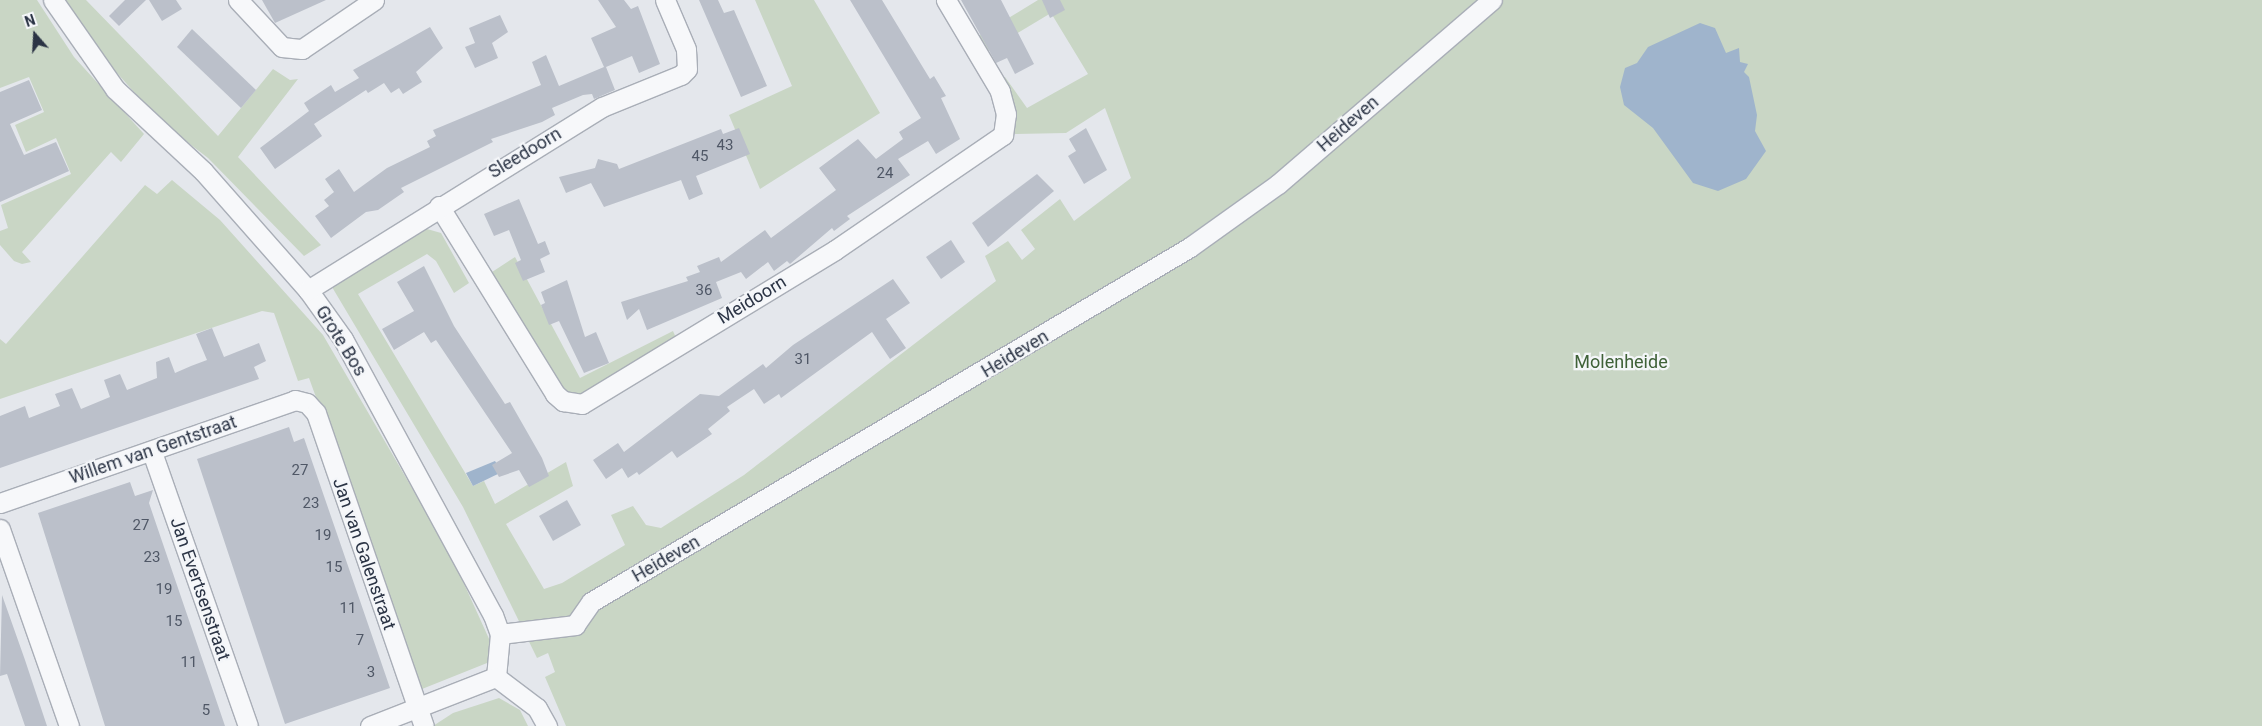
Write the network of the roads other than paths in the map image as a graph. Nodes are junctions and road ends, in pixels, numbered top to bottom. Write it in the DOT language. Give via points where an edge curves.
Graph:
graph roads {
  1 [pos="53,0"];
  2 [pos="238,0"];
  3 [pos="374,0"];
  4 [pos="665,0"];
  5 [pos="946,0"];
  6 [pos="1492,0"];
  7 [pos="439,206"];
  8 [pos="308,290"];
  9 [pos="306,403"];
  10 [pos="152,452"];
  11 [pos="0,503"];
  12 [pos="0,529"];
  13 [pos="500,634"];
  14 [pos="496,677"];
  15 [pos="417,708"];
  16 [pos="69,726"];
  17 [pos="248,726"];
  18 [pos="370,726"];
  19 [pos="424,726"];
  20 [pos="547,726"];
  1 -- 8 [label="street, Grote Bos" via="115,89 203,171"];
  2 -- 3 [label="street" via="282,48 302,49"];
  4 -- 7 [label="street, Sleedoorn" via="686,49 687,69 681,75 602,106"];
  5 -- 7 [label="street, Meidoorn" via="1000,91 1006,114 1003,134 835,250 582,404 564,401 555,394"];
  6 -- 13 [label="street, Heideven" via="1278,184 1190,247 591,602 575,625"];
  7 -- 8 [label="street, Sleedoorn"];
  8 -- 13 [label="street, Grote Bos" via="343,339 480,588"];
  9 -- 10 [label="street, Willem van Gentstraat" via="295,400"];
  9 -- 15 [label="street, Jan van Galenstraat" via="316,413"];
  10 -- 11 [label="street, Willem van Gentstraat"];
  10 -- 17 [label="street, Jan Evertsenstraat"];
  12 -- 16 [label="street"];
  13 -- 14 [label="street, Grote Bos"];
  14 -- 15 [label="street"];
  14 -- 20 [label="street" via="537,708"];
  15 -- 18 [label="street"];
  15 -- 19 [label="street, Jan van Galenstraat"];
}
